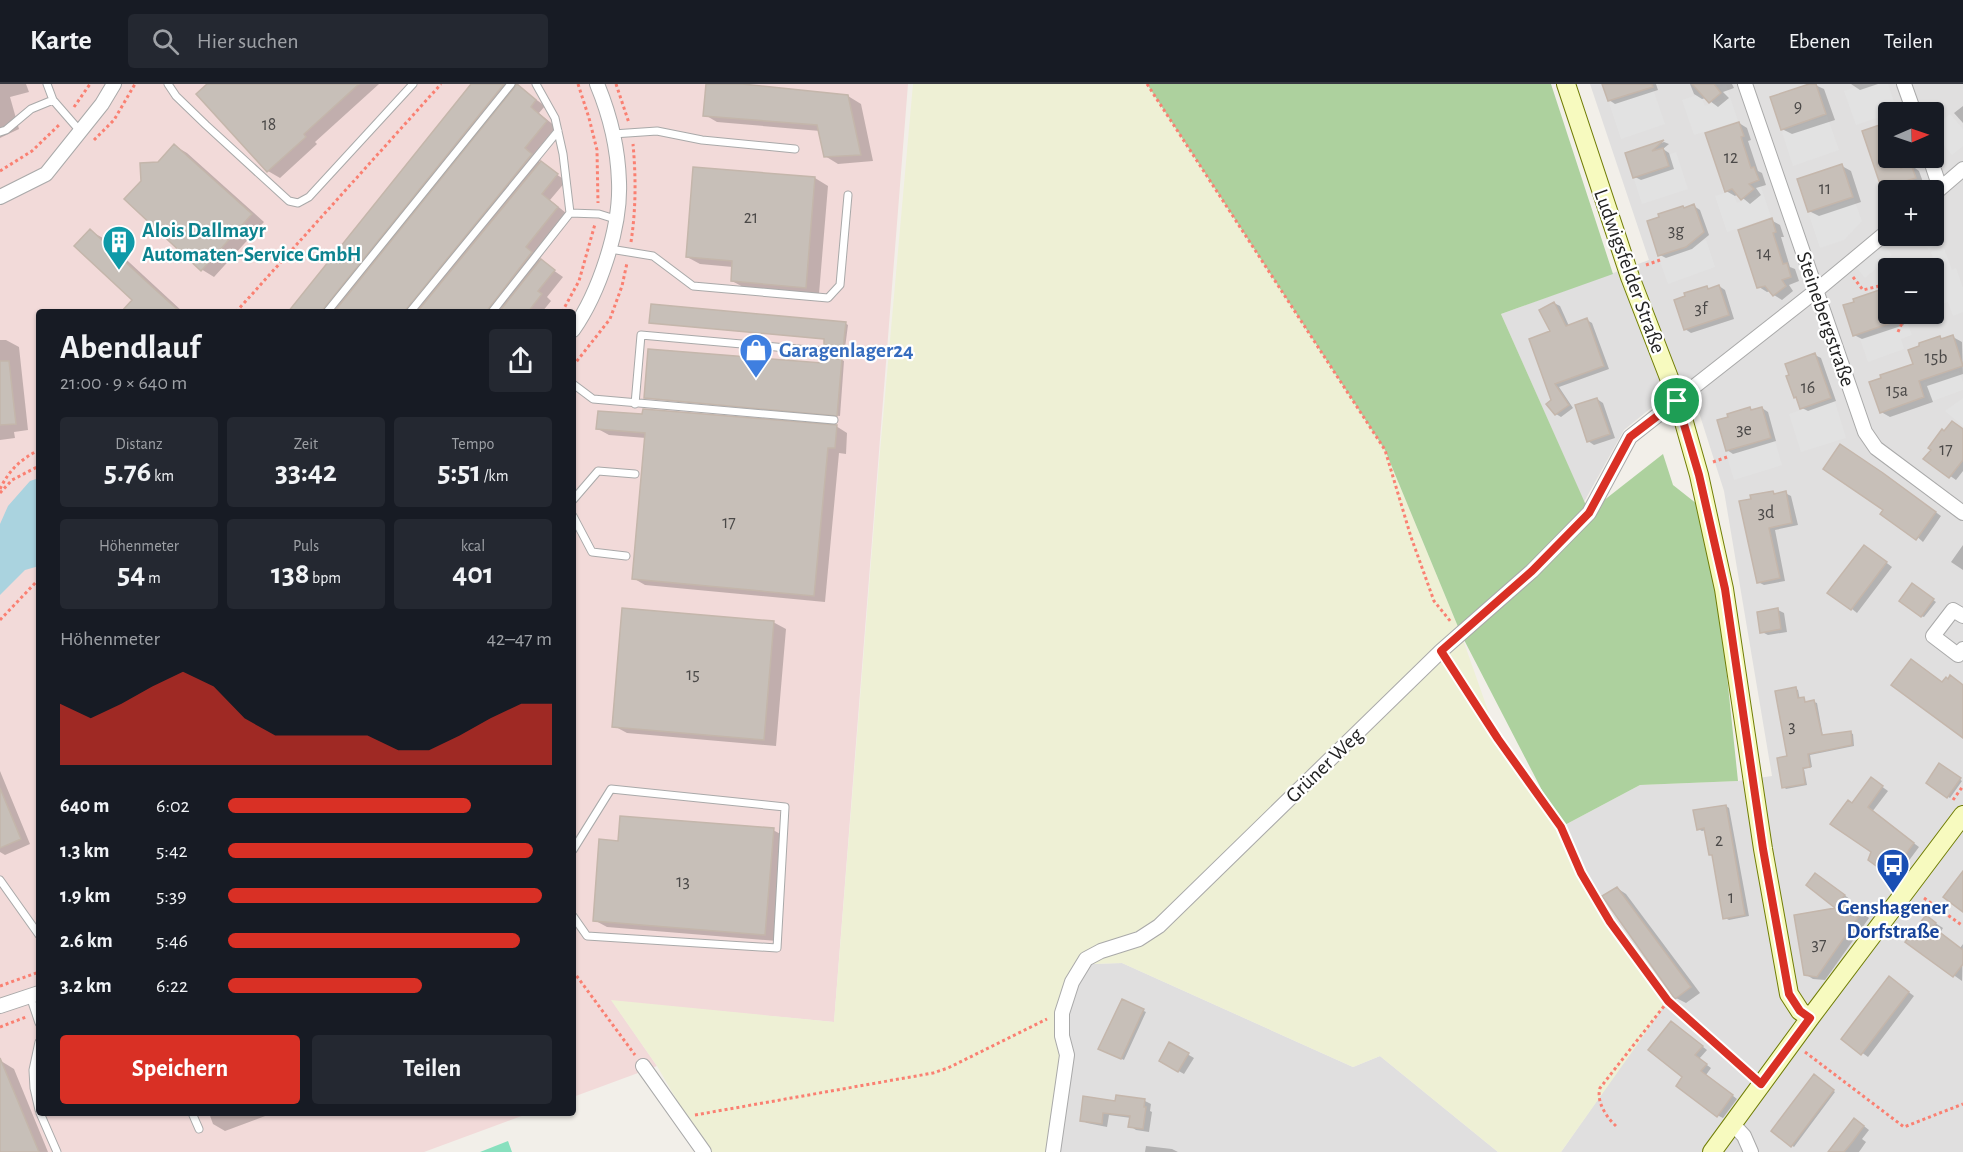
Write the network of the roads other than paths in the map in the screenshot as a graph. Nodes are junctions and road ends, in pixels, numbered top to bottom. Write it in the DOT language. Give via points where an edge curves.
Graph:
graph roads {
  1 [pos="47,84"];
  2 [pos="114,84"];
  3 [pos="168,84"];
  4 [pos="413,84"];
  5 [pos="511,84"];
  6 [pos="536,84"];
  7 [pos="597,84"];
  8 [pos="1566,84"];
  9 [pos="1745,84"];
  10 [pos="1904,84"];
  11 [pos="53,100"];
  12 [pos="1910,102"];
  13 [pos="80,131"];
  14 [pos="558,131"];
  15 [pos="0,132"];
  16 [pos="613,134"];
  17 [pos="795,149"];
  18 [pos="1963,169"];
  19 [pos="1944,185"];
  20 [pos="848,195"];
  21 [pos="0,197"];
  22 [pos="570,213"];
  23 [pos="615,219"];
  24 [pos="1878,239"];
  25 [pos="610,249"];
  26 [pos="1817,290"];
  27 [pos="329,309"];
  28 [pos="412,309"];
  29 [pos="494,309"];
  30 [pos="576,326"];
  31 [pos="842,353"];
  32 [pos="576,386"];
  33 [pos="1677,401"];
  34 [pos="635,404"];
  35 [pos="834,420"];
  36 [pos="635,474"];
  37 [pos="576,497"];
  38 [pos="1963,513"];
  39 [pos="576,522"];
  40 [pos="627,556"];
  41 [pos="1963,616"];
  42 [pos="1963,649"];
  43 [pos="1963,815"];
  44 [pos="576,845"];
  45 [pos="0,880"];
  46 [pos="576,920"];
  47 [pos="36,931"];
  48 [pos="34,994"];
  49 [pos="0,1006"];
  50 [pos="36,1013"];
  51 [pos="1810,1018"];
  52 [pos="36,1056"];
  53 [pos="643,1066"];
  54 [pos="36,1097"];
  55 [pos="41,1116"];
  56 [pos="193,1116"];
  57 [pos="1732,1123"];
  58 [pos="199,1129"];
  59 [pos="57,1152"];
  60 [pos="704,1152"];
  61 [pos="1053,1152"];
  62 [pos="1712,1152"];
  63 [pos="1751,1152"];
  1 -- 11 [label="lane"];
  2 -- 13 [label="street"];
  3 -- 4 [label="lane" via="236,154 289,201 298,203 309,197"];
  5 -- 27 [label="lane"];
  6 -- 14 [label="lane"];
  7 -- 16 [label="street"];
  8 -- 33 [label="street, Ludwigsfelder Straße" via="1630,277"];
  9 -- 26 [label="street, Steinebergstraße"];
  10 -- 12 [label="street"];
  11 -- 13 [label="lane"];
  11 -- 15 [label="lane" via="31,109"];
  13 -- 21 [label="street" via="46,174"];
  14 -- 22 [label="lane"];
  14 -- 28 [label="lane"];
  16 -- 17 [label="lane" via="657,131 702,140"];
  16 -- 23 [label="street" via="619,184"];
  18 -- 19 [label="street"];
  20 -- 25 [label="lane" via="840,285 828,298 693,286 653,256"];
  22 -- 23 [label="lane"];
  22 -- 29 [label="lane"];
  23 -- 25 [label="street"];
  24 -- 26 [label="street, Grüner Weg"];
  25 -- 30 [label="street"];
  26 -- 33 [label="street, Grüner Weg"];
  26 -- 38 [label="street, Steinebergstraße" via="1865,432 1876,448"];
  31 -- 34 [label="lane" via="642,335"];
  32 -- 34 [label="lane" via="594,399"];
  33 -- 51 [label="street, Ludwigsfelder Straße" via="1699,475 1725,589 1789,994"];
  33 -- 61 [label="street, Grüner Weg" via="1630,437 1589,513 1532,571 1441,651 1159,926 1139,939 1086,959 1072,982 1062,1013 1067,1055"];
  34 -- 35 [label="lane"];
  36 -- 37 [label="lane" via="598,471"];
  39 -- 40 [label="lane" via="592,552"];
  41 -- 42 [label="street" via="1953,610 1933,636 1958,655"];
  43 -- 51 [label="street"];
  44 -- 46 [label="lane" via="611,789 785,807 777,948 587,936"];
  45 -- 47 [label="lane"];
  48 -- 49 [label="street"];
  48 -- 50 [label="lane"];
  51 -- 57 [label="street"];
  52 -- 54 [label="lane" via="33,1070"];
  53 -- 60 [label="street"];
  55 -- 59 [label="lane"];
  56 -- 58 [label="lane"];
  57 -- 62 [label="street"];
  57 -- 63 [label="street"];
}
